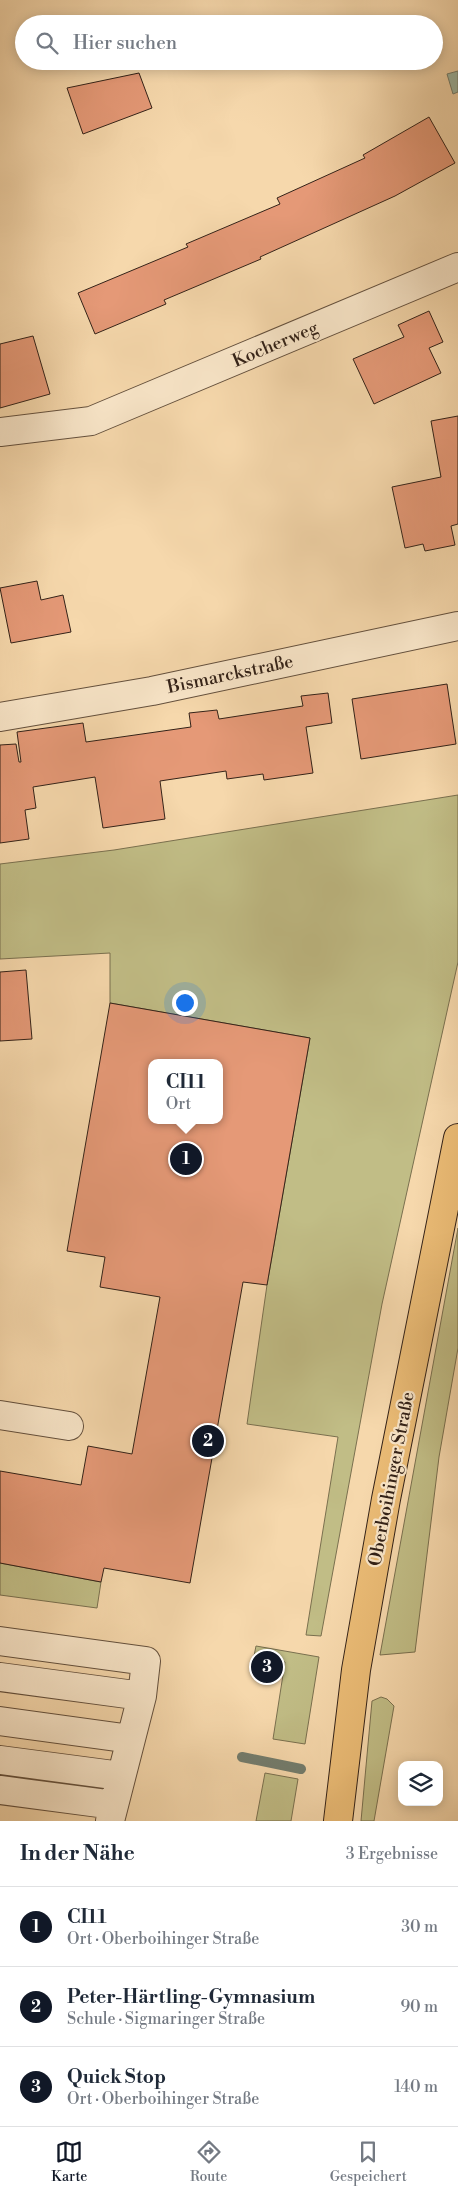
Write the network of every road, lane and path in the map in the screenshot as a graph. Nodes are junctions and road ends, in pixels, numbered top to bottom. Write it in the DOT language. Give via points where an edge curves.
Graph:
graph roads {
  1 [pos="458,267"];
  2 [pos="0,432"];
  3 [pos="458,626"];
  4 [pos="0,718"];
  5 [pos="458,1138"];
  6 [pos="0,1415"];
  7 [pos="69,1426"];
  8 [pos="0,1641"];
  9 [pos="0,1677"];
  10 [pos="142,1696"];
  11 [pos="0,1721"];
  12 [pos="131,1739"];
  13 [pos="0,1760"];
  14 [pos="121,1776"];
  15 [pos="0,1790"];
  16 [pos="112,1813"];
  17 [pos="338,1821"];
  1 -- 2 [label="street, Kocherweg" via="91,421"];
  3 -- 4 [label="street, Bismarckstraße" via="152,691"];
  5 -- 17 [label="main road, Oberboihinger Straße" via="386,1499 356,1670"];
  6 -- 7 [label="street"];
  8 -- 10 [label="street" via="146,1661"];
  9 -- 10 [label="street"];
  10 -- 12 [label="street"];
  11 -- 12 [label="street"];
  12 -- 14 [label="street"];
  13 -- 14 [label="street"];
  14 -- 16 [label="street"];
  15 -- 16 [label="street"];
}
